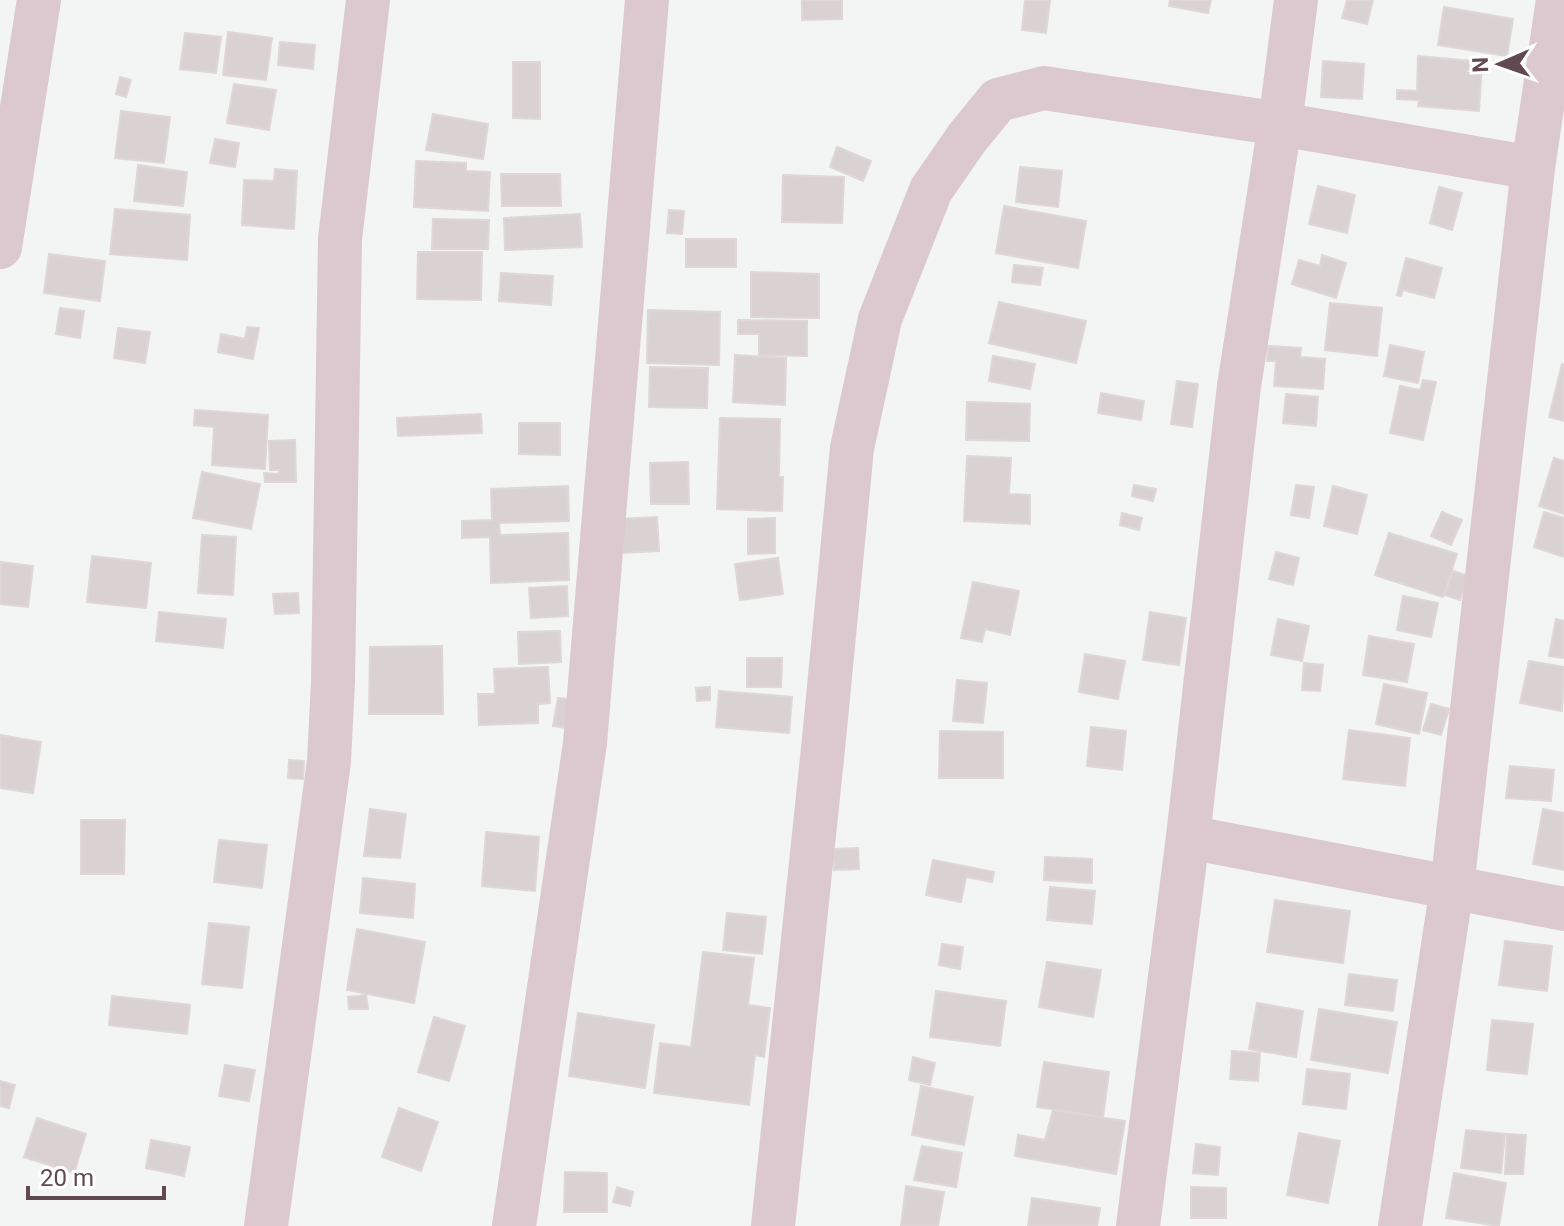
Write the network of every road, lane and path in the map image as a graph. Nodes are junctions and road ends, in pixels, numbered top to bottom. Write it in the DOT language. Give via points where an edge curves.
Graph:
graph roads {
  1 [pos="39,0"];
  2 [pos="368,0"];
  3 [pos="647,0"];
  4 [pos="1296,0"];
  5 [pos="1558,0"];
  6 [pos="1280,124"];
  7 [pos="1533,168"];
  8 [pos="0,247"];
  9 [pos="1188,837"];
  10 [pos="1452,887"];
  11 [pos="1564,909"];
  12 [pos="266,1226"];
  13 [pos="514,1226"];
  14 [pos="773,1226"];
  15 [pos="1138,1226"];
  16 [pos="1400,1226"];
  1 -- 8 [label="street"];
  2 -- 12 [label="street" via="340,239 329,761"];
  3 -- 13 [label="street" via="585,743"];
  4 -- 6 [label="street"];
  5 -- 7 [label="street"];
  6 -- 7 [label="street"];
  6 -- 9 [label="street" via="1239,386"];
  6 -- 14 [label="street" via="1044,88 998,100 931,190 880,319 852,448"];
  7 -- 10 [label="street"];
  9 -- 10 [label="street"];
  9 -- 15 [label="street"];
  10 -- 11 [label="street"];
  10 -- 16 [label="street"];
}
